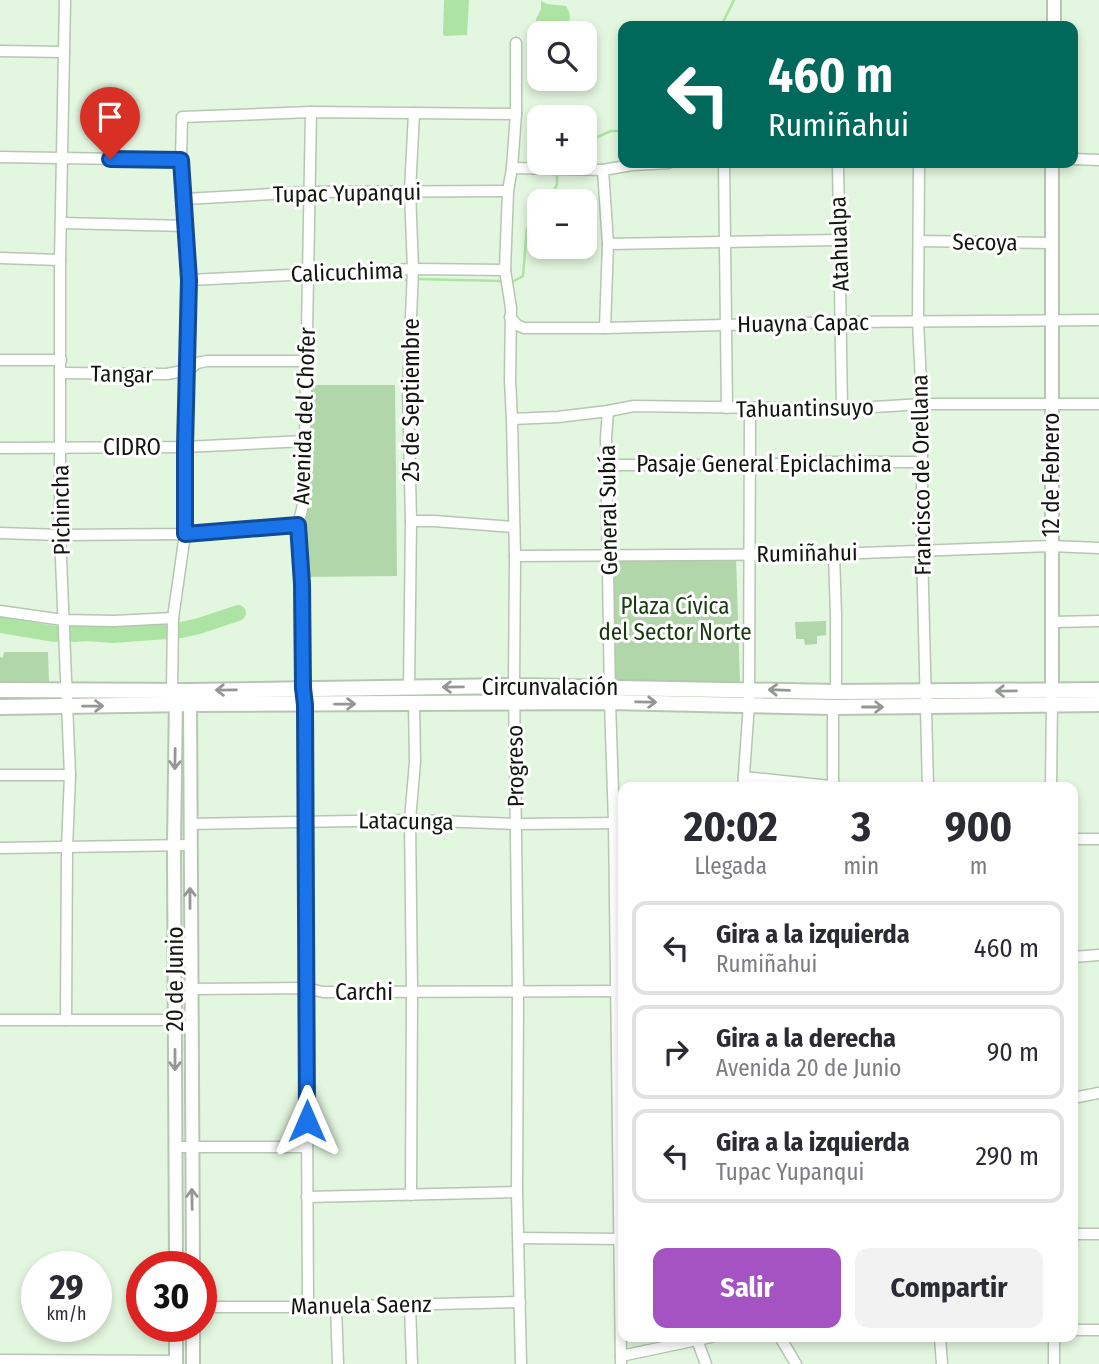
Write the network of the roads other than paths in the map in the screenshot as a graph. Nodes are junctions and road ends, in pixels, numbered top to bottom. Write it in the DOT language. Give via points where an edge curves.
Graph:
graph roads {
  1 [pos="65,0"];
  2 [pos="1054,0"];
  3 [pos="1054,21"];
  4 [pos="516,43"];
  5 [pos="0,51"];
  6 [pos="64,52"];
  7 [pos="311,112"];
  8 [pos="414,113"];
  9 [pos="516,114"];
  10 [pos="0,157"];
  11 [pos="63,158"];
  12 [pos="1078,159"];
  13 [pos="181,160"];
  14 [pos="1099,160"];
  15 [pos="618,167"];
  16 [pos="512,168"];
  17 [pos="723,168"];
  18 [pos="838,168"];
  19 [pos="919,168"];
  20 [pos="1052,168"];
  21 [pos="603,170"];
  22 [pos="410,191"];
  23 [pos="508,191"];
  24 [pos="309,192"];
  25 [pos="185,199"];
  26 [pos="61,223"];
  27 [pos="187,226"];
  28 [pos="839,240"];
  29 [pos="919,241"];
  30 [pos="725,242"];
  31 [pos="1051,243"];
  32 [pos="608,244"];
  33 [pos="0,258"];
  34 [pos="60,260"];
  35 [pos="413,270"];
  36 [pos="505,270"];
  37 [pos="308,274"];
  38 [pos="189,280"];
  39 [pos="510,317"];
  40 [pos="1099,320"];
  41 [pos="918,321"];
  42 [pos="1052,321"];
  43 [pos="842,322"];
  44 [pos="726,325"];
  45 [pos="524,328"];
  46 [pos="605,328"];
  47 [pos="510,343"];
  48 [pos="0,360"];
  49 [pos="61,360"];
  50 [pos="307,361"];
  51 [pos="188,370"];
  52 [pos="60,373"];
  53 [pos="922,404"];
  54 [pos="1052,404"];
  55 [pos="1099,404"];
  56 [pos="727,408"];
  57 [pos="750,409"];
  58 [pos="842,409"];
  59 [pos="608,411"];
  60 [pos="512,419"];
  61 [pos="305,441"];
  62 [pos="0,447"];
  63 [pos="185,447"];
  64 [pos="60,448"];
  65 [pos="921,462"];
  66 [pos="607,465"];
  67 [pos="750,465"];
  68 [pos="411,520"];
  69 [pos="298,525"];
  70 [pos="514,527"];
  71 [pos="0,533"];
  72 [pos="185,534"];
  73 [pos="60,535"];
  74 [pos="1051,546"];
  75 [pos="1099,548"];
  76 [pos="922,550"];
  77 [pos="749,554"];
  78 [pos="834,554"];
  79 [pos="515,556"];
  80 [pos="609,556"];
  81 [pos="0,611"];
  82 [pos="173,618"];
  83 [pos="63,620"];
  84 [pos="1099,621"];
  85 [pos="1053,622"];
  86 [pos="514,686"];
  87 [pos="610,686"];
  88 [pos="409,687"];
  89 [pos="303,688"];
  90 [pos="1099,690"];
  91 [pos="0,691"];
  92 [pos="67,691"];
  93 [pos="181,696"];
  94 [pos="749,697"];
  95 [pos="1052,698"];
  96 [pos="926,699"];
  97 [pos="835,700"];
  98 [pos="610,702"];
  99 [pos="514,703"];
  100 [pos="414,704"];
  101 [pos="1099,704"];
  102 [pos="305,705"];
  103 [pos="68,707"];
  104 [pos="0,708"];
  105 [pos="0,775"];
  106 [pos="70,775"];
  107 [pos="743,782"];
  108 [pos="833,782"];
  109 [pos="928,782"];
  110 [pos="1051,782"];
  111 [pos="618,810"];
  112 [pos="410,820"];
  113 [pos="305,821"];
  114 [pos="618,823"];
  115 [pos="190,824"];
  116 [pos="517,824"];
  117 [pos="1078,839"];
  118 [pos="1099,839"];
  119 [pos="190,845"];
  120 [pos="174,846"];
  121 [pos="0,848"];
  122 [pos="67,848"];
  123 [pos="1099,955"];
  124 [pos="1078,957"];
  125 [pos="306,988"];
  126 [pos="190,989"];
  127 [pos="518,991"];
  128 [pos="618,991"];
  129 [pos="412,992"];
  130 [pos="175,1003"];
  131 [pos="190,1003"];
  132 [pos="0,1020"];
  133 [pos="66,1020"];
  134 [pos="175,1020"];
  135 [pos="1099,1093"];
  136 [pos="1078,1097"];
  137 [pos="175,1147"];
  138 [pos="191,1147"];
  139 [pos="307,1147"];
  140 [pos="517,1192"];
  141 [pos="411,1195"];
  142 [pos="307,1197"];
  143 [pos="1078,1234"];
  144 [pos="1099,1234"];
  145 [pos="519,1238"];
  146 [pos="618,1239"];
  147 [pos="176,1251"];
  148 [pos="192,1251"];
  149 [pos="520,1302"];
  150 [pos="410,1305"];
  151 [pos="336,1306"];
  152 [pos="217,1307"];
  153 [pos="308,1307"];
  154 [pos="1099,1329"];
  155 [pos="1078,1330"];
  156 [pos="176,1342"];
  157 [pos="193,1342"];
  158 [pos="621,1342"];
  159 [pos="689,1342"];
  160 [pos="698,1342"];
  161 [pos="783,1342"];
  162 [pos="940,1342"];
  163 [pos="1054,1342"];
  164 [pos="0,1360"];
  165 [pos="621,1360"];
  166 [pos="69,1362"];
  167 [pos="176,1362"];
  168 [pos="193,1364"];
  169 [pos="338,1364"];
  170 [pos="412,1364"];
  171 [pos="522,1364"];
  172 [pos="705,1364"];
  173 [pos="796,1364"];
  174 [pos="942,1364"];
  175 [pos="1054,1364"];
  1 -- 6 [label="street, Pichincha"];
  2 -- 3 [label="street"];
  4 -- 9 [label="street, Progreso"];
  5 -- 6 [label="street"];
  6 -- 11 [label="street, Pichincha"];
  7 -- 8 [label="street"];
  7 -- 13 [label="street" via="182,117"];
  7 -- 24 [label="street, Avenida del Chofer"];
  8 -- 9 [label="street"];
  8 -- 22 [label="street, 25 de Septiembre"];
  9 -- 16 [label="street, Progreso"];
  10 -- 11 [label="street"];
  11 -- 13 [label="street"];
  11 -- 26 [label="street, Pichincha"];
  12 -- 14 [label="street"];
  13 -- 25 [label="street"];
  15 -- 21 [label="street"];
  16 -- 21 [label="street"];
  16 -- 23 [label="street, Progreso"];
  17 -- 30 [label="street"];
  18 -- 28 [label="street, Atahualpa"];
  19 -- 29 [label="street, Francisco de Orellana"];
  20 -- 31 [label="street, 12 de Febrero"];
  21 -- 32 [label="street"];
  22 -- 23 [label="street, Tupac Yupanqui"];
  22 -- 24 [label="street, Tupac Yupanqui"];
  22 -- 35 [label="street, 25 de Septiembre"];
  23 -- 36 [label="street, Progreso"];
  24 -- 25 [label="street, Tupac Yupanqui"];
  24 -- 37 [label="street, Avenida del Chofer"];
  25 -- 27 [label="street"];
  26 -- 27 [label="street"];
  26 -- 34 [label="street, Pichincha"];
  27 -- 38 [label="street"];
  28 -- 30 [label="street"];
  28 -- 43 [label="street, Atahualpa"];
  29 -- 31 [label="street, Secoya"];
  29 -- 41 [label="street, Francisco de Orellana"];
  30 -- 32 [label="street"];
  30 -- 44 [label="street"];
  31 -- 42 [label="street, 12 de Febrero"];
  32 -- 46 [label="street"];
  33 -- 34 [label="street"];
  34 -- 49 [label="street, Pichincha"];
  35 -- 36 [label="street, Calicuchima"];
  35 -- 37 [label="street, Calicuchima"];
  35 -- 68 [label="street, 25 de Septiembre" via="408,389"];
  36 -- 39 [label="street, Progreso"];
  37 -- 38 [label="street, Calicuchima"];
  37 -- 50 [label="street, Avenida del Chofer"];
  38 -- 51 [label="street"];
  39 -- 45 [label="street"];
  39 -- 47 [label="street, Progreso"];
  40 -- 42 [label="street, Huayna Capac"];
  41 -- 42 [label="street, Huayna Capac"];
  41 -- 43 [label="street, Huayna Capac"];
  41 -- 53 [label="street, Francisco de Orellana"];
  42 -- 54 [label="street, 12 de Febrero"];
  43 -- 44 [label="street, Huayna Capac"];
  43 -- 58 [label="street, Atahualpa"];
  44 -- 46 [label="street, Huayna Capac"];
  44 -- 56 [label="street"];
  45 -- 46 [label="street, Huayna Capac"];
  45 -- 47 [label="street"];
  47 -- 60 [label="street, Progreso"];
  48 -- 49 [label="street"];
  49 -- 52 [label="street, Pichincha"];
  50 -- 51 [label="street, Tangar" via="207,361"];
  50 -- 61 [label="street, Avenida del Chofer"];
  51 -- 52 [label="street, Tangar" via="167,374"];
  51 -- 63 [label="street"];
  52 -- 64 [label="street, Pichincha"];
  53 -- 54 [label="street, Tahuantinsuyo"];
  53 -- 58 [label="street, Tahuantinsuyo"];
  53 -- 65 [label="street, Francisco de Orellana"];
  54 -- 55 [label="street, Tahuantinsuyo"];
  54 -- 74 [label="street, 12 de Febrero"];
  56 -- 57 [label="street, Tahuantinsuyo"];
  56 -- 59 [label="street, Tahuantinsuyo" via="660,405"];
  57 -- 58 [label="street, Tahuantinsuyo"];
  57 -- 67 [label="street"];
  59 -- 60 [label="street, Tahuantinsuyo"];
  59 -- 66 [label="street, General Subía"];
  60 -- 70 [label="street, Progreso"];
  61 -- 63 [label="street, CIDRO"];
  61 -- 69 [label="street, Avenida del Chofer"];
  62 -- 64 [label="street, CIDRO"];
  63 -- 64 [label="street, CIDRO"];
  63 -- 72 [label="street"];
  64 -- 73 [label="street, Pichincha"];
  65 -- 67 [label="street, Pasaje General Epiclachima"];
  65 -- 76 [label="street, Francisco de Orellana"];
  66 -- 67 [label="street, Pasaje General Epiclachima"];
  66 -- 80 [label="street, General Subía"];
  67 -- 77 [label="street"];
  68 -- 70 [label="street"];
  68 -- 88 [label="street, 25 de Septiembre"];
  69 -- 72 [label="street"];
  69 -- 89 [label="street, Avenida del Chofer"];
  70 -- 79 [label="street, Progreso"];
  71 -- 73 [label="street"];
  72 -- 73 [label="street"];
  72 -- 82 [label="street"];
  73 -- 83 [label="street, Pichincha"];
  74 -- 75 [label="street, Rumiñahui"];
  74 -- 76 [label="street, Rumiñahui"];
  74 -- 85 [label="street, 12 de Febrero"];
  76 -- 78 [label="street, Rumiñahui"];
  76 -- 96 [label="street, Francisco de Orellana"];
  77 -- 78 [label="street, Rumiñahui"];
  77 -- 80 [label="street, Rumiñahui"];
  77 -- 94 [label="street"];
  78 -- 97 [label="street"];
  79 -- 80 [label="street, Rumiñahui"];
  79 -- 86 [label="street, Progreso"];
  80 -- 87 [label="street, General Subía"];
  81 -- 83 [label="street"];
  82 -- 83 [label="street"];
  82 -- 93 [label="street"];
  83 -- 92 [label="street, Pichincha"];
  84 -- 85 [label="street"];
  85 -- 95 [label="street, 12 de Febrero"];
  86 -- 87 [label="main road, Circunvalación"];
  86 -- 88 [label="main road, Circunvalación, one-way"];
  86 -- 99 [label="street, Progreso"];
  87 -- 94 [label="main road, Circunvalación"];
  87 -- 98 [label="street, General Subía"];
  88 -- 89 [label="main road, Circunvalación"];
  89 -- 93 [label="main road, Circunvalación, one-way"];
  89 -- 102 [label="street, Avenida del Chofer"];
  90 -- 95 [label="main road, Circunvalación"];
  91 -- 92 [label="main road, Circunvalación"];
  92 -- 93 [label="main road, Circunvalación"];
  92 -- 103 [label="street, Pichincha"];
  93 -- 102 [label="main road, Circunvalación"];
  103 -- 93 [label="main road, Circunvalación, one-way"];
  93 -- 115 [label="street, 20 de Junio"];
  93 -- 120 [label="street, 20 de Junio, one-way"];
  94 -- 97 [label="main road, Circunvalación"];
  98 -- 94 [label="main road, Circunvalación, one-way"];
  94 -- 107 [label="street"];
  95 -- 96 [label="main road, Circunvalación"];
  95 -- 101 [label="main road, Circunvalación"];
  95 -- 110 [label="street, 12 de Febrero"];
  96 -- 97 [label="main road, Circunvalación"];
  96 -- 109 [label="street, Francisco de Orellana"];
  97 -- 108 [label="street"];
  98 -- 99 [label="main road, Circunvalación"];
  98 -- 111 [label="street, General Subía"];
  99 -- 100 [label="main road, Circunvalación"];
  99 -- 116 [label="street, Progreso"];
  102 -- 100 [label="main road, Circunvalación, one-way"];
  100 -- 112 [label="street"];
  102 -- 113 [label="street, Avenida del Chofer"];
  103 -- 104 [label="main road, Circunvalación"];
  103 -- 106 [label="street, Pichincha"];
  105 -- 106 [label="street"];
  106 -- 122 [label="street, Pichincha"];
  112 -- 113 [label="street, Latacunga"];
  112 -- 116 [label="street, Latacunga"];
  112 -- 129 [label="street"];
  113 -- 115 [label="street, Latacunga"];
  113 -- 125 [label="street, Avenida del Chofer"];
  114 -- 116 [label="street, Latacunga"];
  115 -- 119 [label="street, 20 de Junio"];
  116 -- 127 [label="street, Progreso"];
  117 -- 118 [label="street"];
  119 -- 120 [label="street"];
  126 -- 119 [label="street, 20 de Junio, one-way"];
  120 -- 122 [label="street"];
  120 -- 130 [label="street, 20 de Junio"];
  121 -- 122 [label="street"];
  122 -- 133 [label="street, Pichincha"];
  123 -- 124 [label="street"];
  125 -- 126 [label="street, Carchi"];
  125 -- 129 [label="street, Carchi"];
  125 -- 139 [label="street, Avenida del Chofer"];
  126 -- 131 [label="street, 20 de Junio"];
  127 -- 128 [label="street, Carchi"];
  127 -- 129 [label="street, Carchi"];
  127 -- 140 [label="street, Progreso"];
  129 -- 141 [label="street"];
  130 -- 131 [label="street"];
  130 -- 134 [label="street, 20 de Junio"];
  131 -- 138 [label="street, 20 de Junio"];
  132 -- 133 [label="street"];
  133 -- 134 [label="street"];
  134 -- 137 [label="street, 20 de Junio, one-way"];
  135 -- 136 [label="street"];
  137 -- 138 [label="street"];
  137 -- 147 [label="street, 20 de Junio"];
  138 -- 139 [label="street"];
  148 -- 138 [label="street, 20 de Junio, one-way"];
  139 -- 142 [label="street, Avenida del Chofer"];
  140 -- 141 [label="street"];
  140 -- 145 [label="street, Progreso"];
  141 -- 142 [label="street"];
  142 -- 153 [label="street, Avenida del Chofer"];
  143 -- 144 [label="street"];
  145 -- 146 [label="street"];
  145 -- 149 [label="street, Progreso"];
  149 -- 150 [label="street, Manuela Saenz"];
  149 -- 171 [label="street, Progreso"];
  150 -- 151 [label="street, Manuela Saenz"];
  150 -- 170 [label="street"];
  151 -- 153 [label="street, Manuela Saenz"];
  151 -- 169 [label="street"];
  152 -- 153 [label="street, Manuela Saenz"];
  154 -- 155 [label="street"];
  156 -- 167 [label="street"];
  157 -- 168 [label="street"];
  158 -- 165 [label="street, General Subía"];
  159 -- 165 [label="street"];
  160 -- 172 [label="street"];
  161 -- 173 [label="street"];
  162 -- 174 [label="street"];
  163 -- 175 [label="street"];
  164 -- 166 [label="street"];
  166 -- 167 [label="street"];
}
